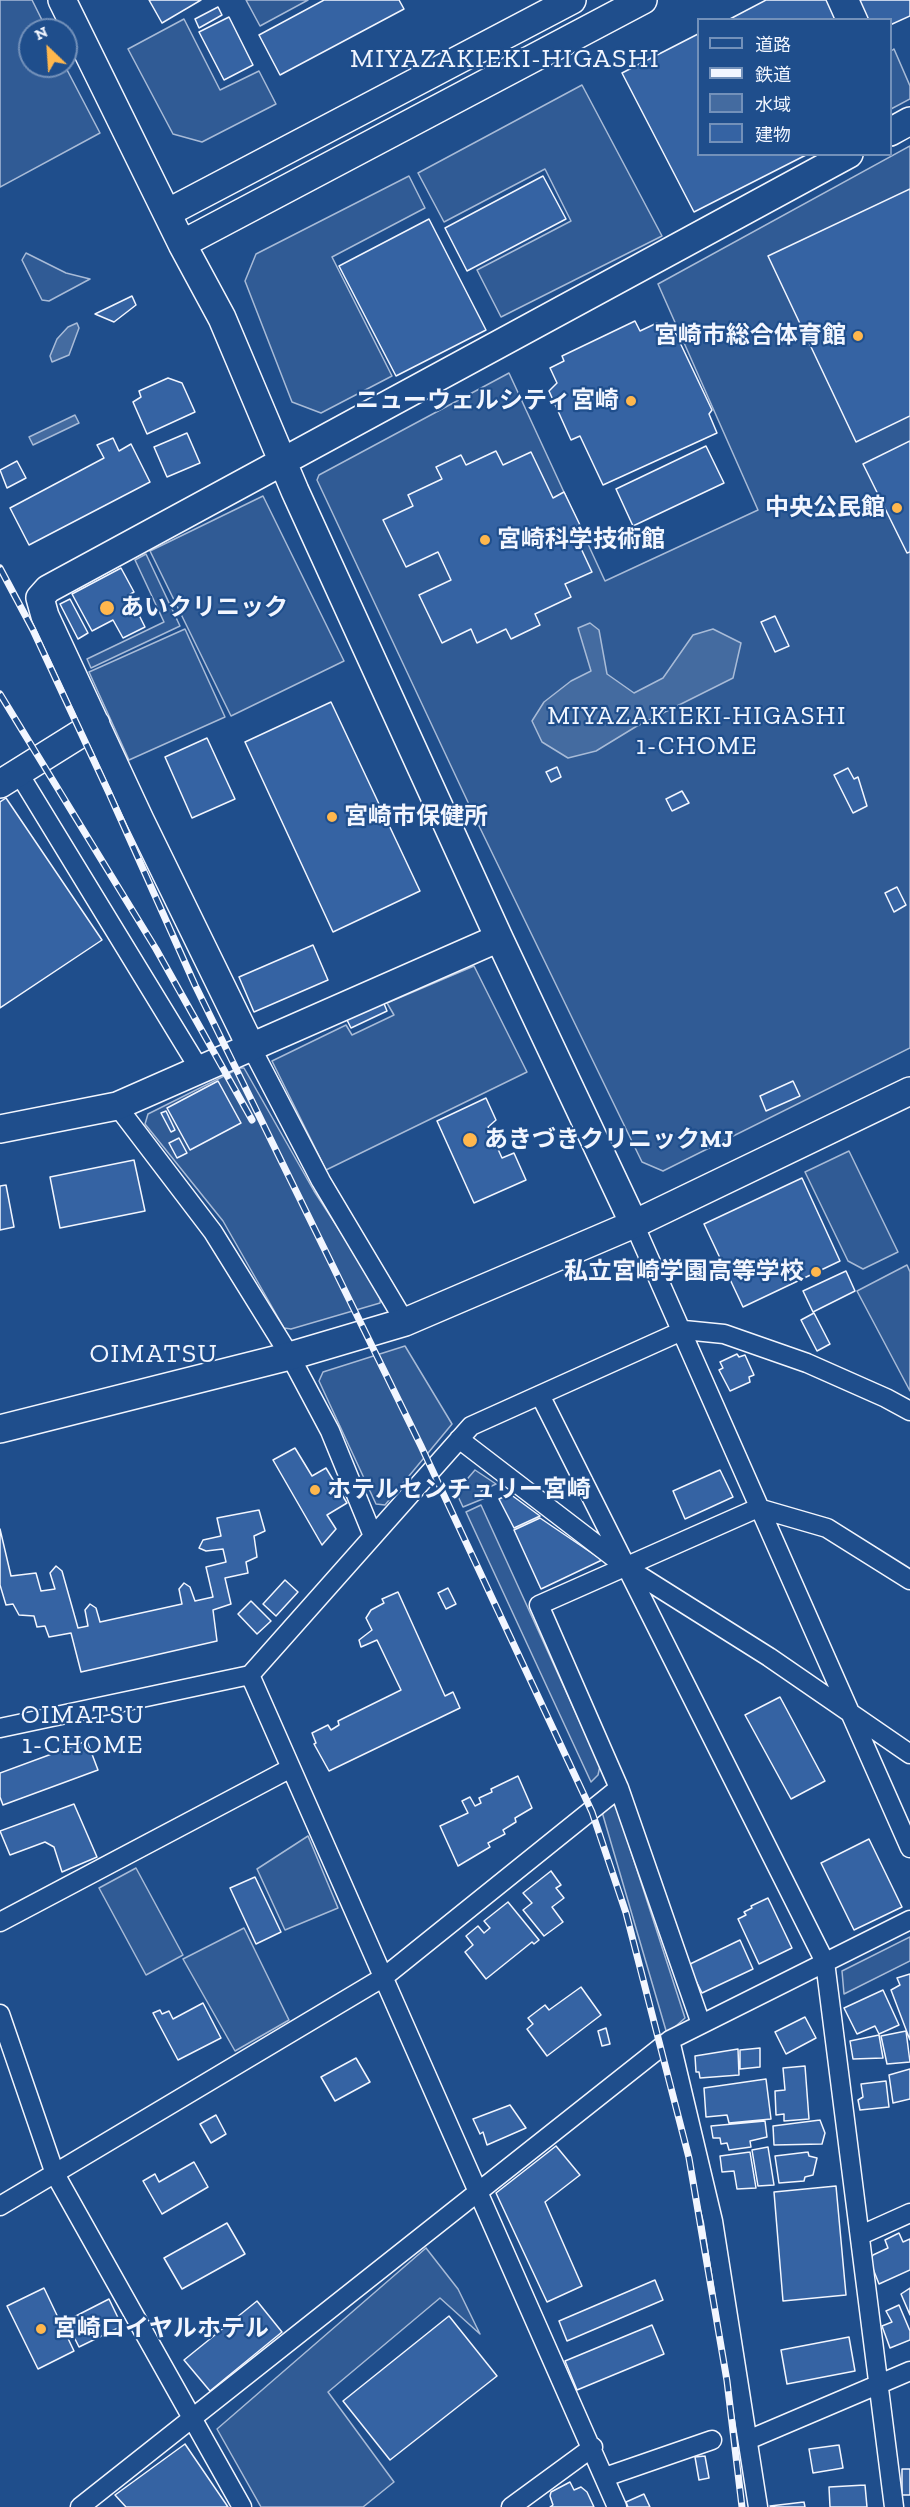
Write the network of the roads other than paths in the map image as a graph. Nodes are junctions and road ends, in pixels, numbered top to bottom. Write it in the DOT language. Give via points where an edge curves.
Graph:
graph roads {
  1 [pos="62,0"];
  2 [pos="572,0"];
  3 [pos="643,0"];
  4 [pos="910,121"];
  5 [pos="892,131"];
  6 [pos="845,156"];
  7 [pos="167,213"];
  8 [pos="182,244"];
  9 [pos="282,464"];
  10 [pos="96,724"];
  11 [pos="9,778"];
  12 [pos="499,938"];
  13 [pos="251,1047"];
  14 [pos="200,1070"];
  15 [pos="910,1091"];
  16 [pos="117,1106"];
  17 [pos="0,1129"];
  18 [pos="634,1224"];
  19 [pos="405,1323"];
  20 [pos="684,1330"];
  21 [pos="290,1356"];
  22 [pos="540,1395"];
  23 [pos="910,1411"];
  24 [pos="0,1429"];
  25 [pos="459,1439"];
  26 [pos="758,1508"];
  27 [pos="373,1536"];
  28 [pos="626,1567"];
  29 [pos="910,1580"];
  30 [pos="250,1675"];
  31 [pos="852,1716"];
  32 [pos="0,1728"];
  33 [pos="910,1754"];
  34 [pos="291,1768"];
  35 [pos="619,1788"];
  36 [pos="910,1848"];
  37 [pos="910,1920"];
  38 [pos="0,1922"];
  39 [pos="825,1962"];
  40 [pos="384,1977"];
  41 [pos="0,2014"];
  42 [pos="701,2025"];
  43 [pos="670,2040"];
  44 [pos="55,2174"];
  45 [pos="479,2192"];
  46 [pos="0,2206"];
  47 [pos="910,2213"];
  48 [pos="861,2235"];
  49 [pos="910,2371"];
  50 [pos="879,2385"];
  51 [pos="191,2419"];
  52 [pos="712,2440"];
  53 [pos="748,2440"];
  54 [pos="593,2447"];
  55 [pos="605,2477"];
  56 [pos="80,2507"];
  57 [pos="242,2507"];
  58 [pos="511,2507"];
  59 [pos="617,2507"];
  60 [pos="758,2507"];
  61 [pos="894,2507"];
  1 -- 7 [label="street"];
  2 -- 7 [label="street"];
  3 -- 8 [label="street"];
  4 -- 5 [label="street"];
  6 -- 9 [label="street"];
  7 -- 8 [label="street"];
  8 -- 9 [label="street" via="222,318"];
  9 -- 10 [label="street" via="48,589 40,598"];
  9 -- 12 [label="street"];
  10 -- 11 [label="street"];
  10 -- 13 [label="street"];
  11 -- 14 [label="street"];
  12 -- 13 [label="street"];
  12 -- 18 [label="street"];
  13 -- 14 [label="street"];
  13 -- 19 [label="street" via="321,1181"];
  14 -- 16 [label="street"];
  15 -- 18 [label="street"];
  16 -- 17 [label="street"];
  16 -- 21 [label="street" via="213,1232"];
  18 -- 19 [label="street"];
  18 -- 20 [label="street"];
  19 -- 21 [label="street"];
  20 -- 22 [label="street"];
  20 -- 23 [label="street" via="724,1334 807,1363"];
  20 -- 26 [label="street"];
  21 -- 24 [label="street"];
  21 -- 27 [label="street" via="330,1431"];
  22 -- 25 [label="street" via="471,1426"];
  22 -- 28 [label="street"];
  25 -- 27 [label="street"];
  25 -- 28 [label="street"];
  26 -- 28 [label="street"];
  26 -- 29 [label="street" via="826,1528"];
  26 -- 31 [label="street"];
  27 -- 30 [label="street"];
  28 -- 31 [label="street" via="769,1657"];
  28 -- 35 [label="street" via="539,1605"];
  28 -- 39 [label="street"];
  30 -- 32 [label="street"];
  30 -- 34 [label="street"];
  31 -- 33 [label="street"];
  31 -- 36 [label="street"];
  34 -- 38 [label="street"];
  34 -- 40 [label="street"];
  35 -- 40 [label="street"];
  35 -- 42 [label="street"];
  37 -- 39 [label="street"];
  39 -- 42 [label="street"];
  39 -- 48 [label="street"];
  40 -- 44 [label="street"];
  40 -- 45 [label="street"];
  41 -- 44 [label="street"];
  42 -- 43 [label="street"];
  43 -- 45 [label="street"];
  43 -- 53 [label="street" via="713,2222"];
  44 -- 46 [label="street"];
  44 -- 51 [label="street"];
  45 -- 51 [label="street"];
  45 -- 54 [label="street"];
  47 -- 48 [label="street"];
  48 -- 50 [label="street"];
  49 -- 50 [label="street"];
  50 -- 53 [label="street"];
  50 -- 61 [label="street"];
  51 -- 56 [label="street"];
  51 -- 57 [label="street"];
  52 -- 55 [label="street"];
  53 -- 60 [label="street"];
  54 -- 55 [label="street"];
  54 -- 58 [label="street"];
  55 -- 59 [label="street"];
}
